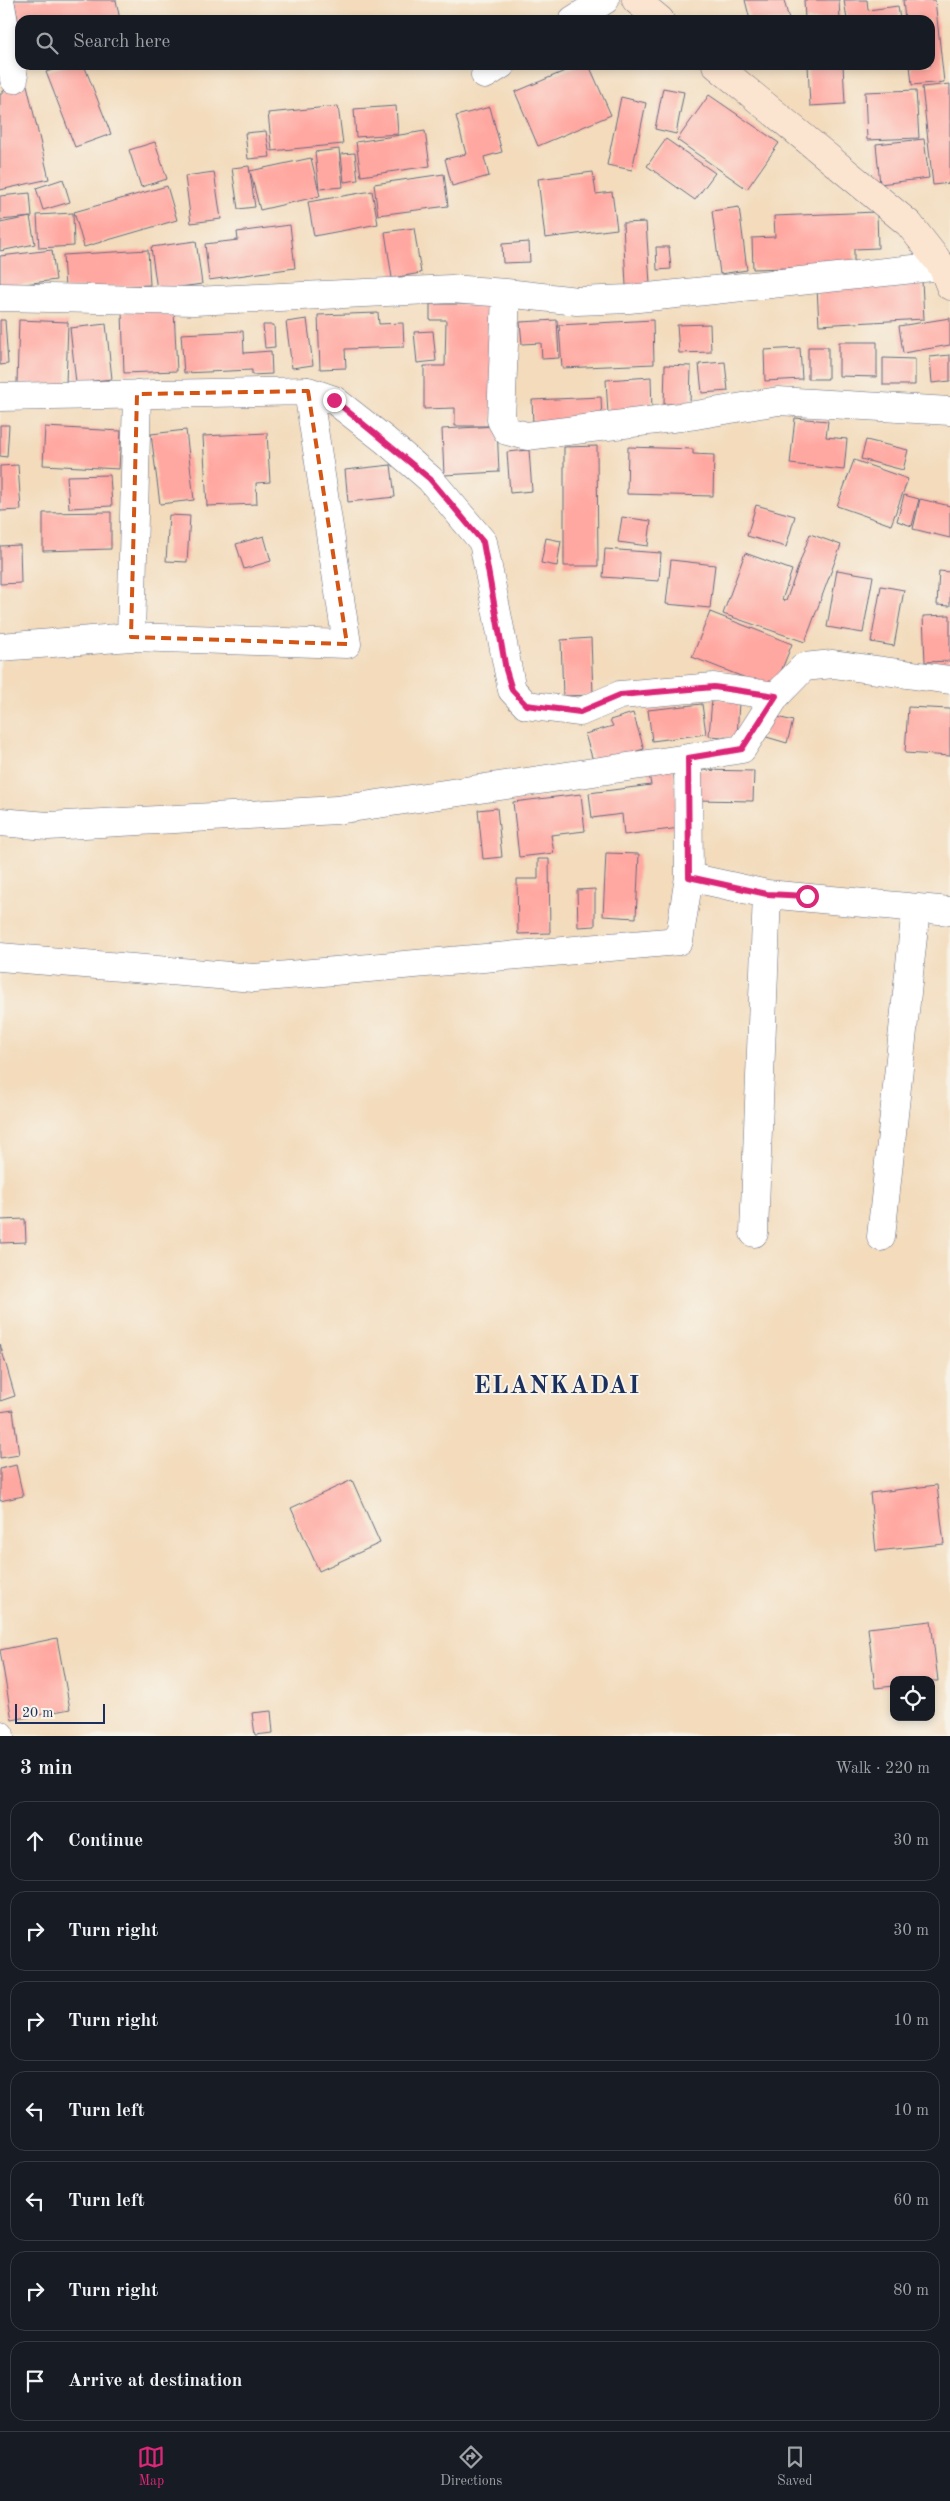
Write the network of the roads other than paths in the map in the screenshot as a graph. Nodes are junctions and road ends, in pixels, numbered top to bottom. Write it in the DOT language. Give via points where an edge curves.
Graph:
graph roads {
  1 [pos="0,0"];
  2 [pos="605,0"];
  3 [pos="636,0"];
  4 [pos="581,15"];
  5 [pos="654,15"];
  6 [pos="722,70"];
  7 [pos="14,78"];
  8 [pos="946,276"];
  9 [pos="506,293"];
  10 [pos="0,297"];
  11 [pos="308,391"];
  12 [pos="137,394"];
  13 [pos="0,397"];
  14 [pos="950,411"];
  15 [pos="130,637"];
  16 [pos="0,647"];
  17 [pos="950,680"];
  18 [pos="776,696"];
  19 [pos="688,758"];
  20 [pos="0,822"];
  21 [pos="689,877"];
  22 [pos="767,894"];
  23 [pos="916,908"];
  24 [pos="950,911"];
  25 [pos="0,957"];
  26 [pos="754,1233"];
  27 [pos="881,1237"];
  1 -- 7 [label="street"];
  2 -- 4 [label="street"];
  3 -- 5 [label="main road"];
  6 -- 8 [label="main road" via="909,224"];
  8 -- 9 [label="street" via="629,299 577,301"];
  9 -- 10 [label="street" via="451,289 194,301"];
  9 -- 14 [label="street" via="501,420 507,431 516,435 696,415 778,401"];
  11 -- 12 [label="street"];
  11 -- 15 [label="street" via="347,644"];
  11 -- 18 [label="street" via="334,400 400,453 430,479 483,542 510,683 526,705 580,712 620,695 714,687"];
  12 -- 13 [label="street"];
  12 -- 15 [label="street"];
  15 -- 16 [label="street"];
  17 -- 18 [label="street" via="833,664 804,667"];
  18 -- 19 [label="street" via="742,749"];
  19 -- 20 [label="street" via="337,810 48,826"];
  19 -- 21 [label="street"];
  21 -- 22 [label="street"];
  21 -- 25 [label="street" via="679,941 254,978"];
  22 -- 23 [label="street"];
  22 -- 26 [label="street"];
  23 -- 24 [label="street"];
  23 -- 27 [label="street"];
}
